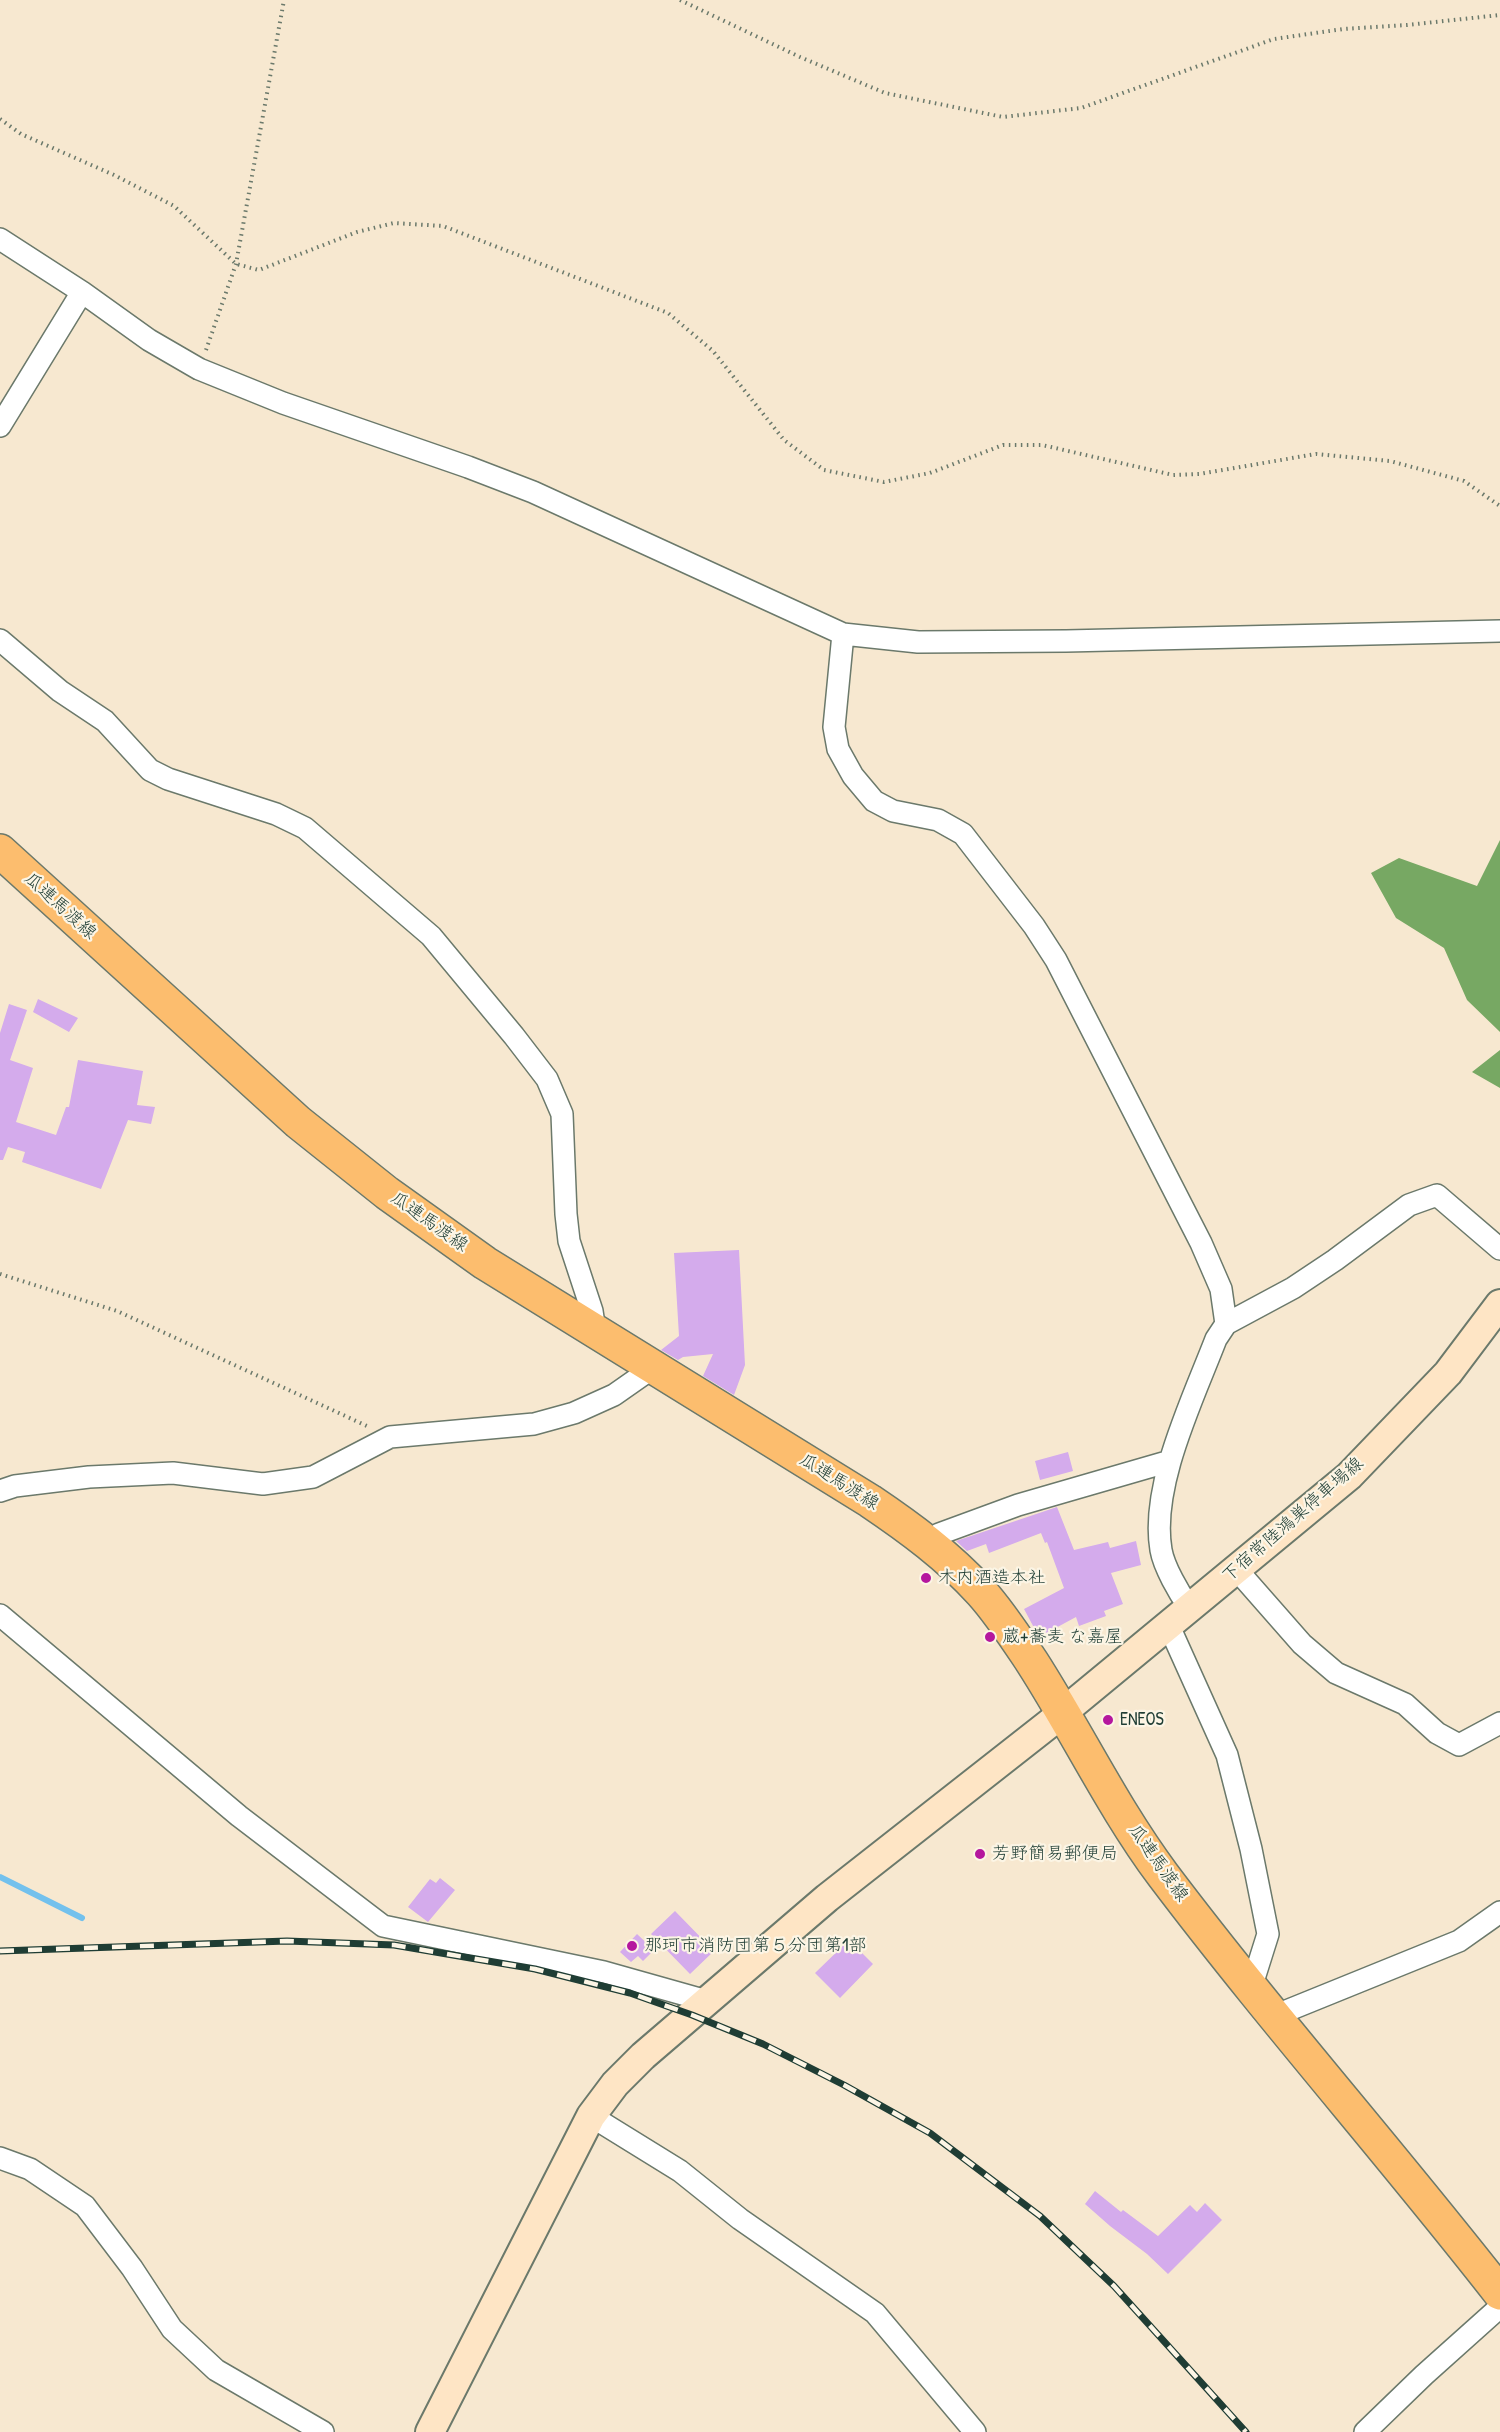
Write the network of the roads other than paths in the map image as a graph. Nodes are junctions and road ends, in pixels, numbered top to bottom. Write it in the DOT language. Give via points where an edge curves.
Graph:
graph roads {
  1 [pos="0,239"];
  2 [pos="82,292"];
  3 [pos="0,426"];
  4 [pos="1500,631"];
  5 [pos="843,634"];
  6 [pos="0,640"];
  7 [pos="0,851"];
  8 [pos="1500,1249"];
  9 [pos="1500,1304"];
  10 [pos="1226,1324"];
  11 [pos="595,1331"];
  12 [pos="654,1367"];
  13 [pos="1170,1461"];
  14 [pos="0,1491"];
  15 [pos="929,1543"];
  16 [pos="1237,1570"];
  17 [pos="0,1615"];
  18 [pos="1178,1615"];
  19 [pos="1063,1713"];
  20 [pos="1500,1723"];
  21 [pos="1500,1912"];
  22 [pos="1251,1988"];
  23 [pos="707,2001"];
  24 [pos="1274,2016"];
  25 [pos="591,2116"];
  26 [pos="0,2158"];
  27 [pos="1499,2293"];
  28 [pos="323,2432"];
  29 [pos="430,2432"];
  30 [pos="975,2432"];
  31 [pos="1365,2432"];
  1 -- 2 [label="street"];
  2 -- 3 [label="street"];
  2 -- 5 [label="street" via="199,369 533,492"];
  4 -- 5 [label="street" via="918,642"];
  5 -- 10 [label="street" via="834,727 838,749 874,801 893,811 938,820 963,834 1034,926 1056,960 1201,1243 1221,1289"];
  6 -- 11 [label="street" via="60,691 105,721 150,770 305,828 431,936 547,1079 562,1114 569,1241"];
  7 -- 11 [label="main road, 瓜連馬渡線" via="345,1161 485,1263"];
  8 -- 10 [label="street" via="1437,1196 1409,1205 1293,1288"];
  9 -- 16 [label="street, 下宿常陸鴻巣停車場線" via="1448,1372 1349,1476"];
  10 -- 13 [label="street" via="1215,1340"];
  11 -- 12 [label="main road, 瓜連馬渡線"];
  12 -- 14 [label="street" via="614,1395 574,1413 534,1424 390,1437 313,1477 263,1484 173,1473 89,1477"];
  12 -- 15 [label="main road, 瓜連馬渡線" via="870,1501"];
  13 -- 15 [label="street" via="1018,1505 939,1534"];
  13 -- 18 [label="street" via="1159,1520 1161,1551 1180,1594"];
  15 -- 19 [label="main road, 瓜連馬渡線" via="982,1593 1006,1622"];
  16 -- 18 [label="street, 下宿常陸鴻巣停車場線"];
  16 -- 20 [label="street" via="1302,1644 1336,1673 1405,1704 1437,1734 1459,1745"];
  17 -- 23 [label="street" via="239,1816 383,1926 604,1972"];
  18 -- 19 [label="street, 下宿常陸鴻巣停車場線"];
  18 -- 22 [label="street" via="1227,1755 1268,1934"];
  19 -- 22 [label="main road, 瓜連馬渡線" via="1161,1872"];
  19 -- 23 [label="street, 下宿常陸鴻巣停車場線" via="827,1898"];
  21 -- 24 [label="street" via="1459,1941"];
  22 -- 24 [label="main road, 瓜連馬渡線"];
  23 -- 25 [label="street, 下宿常陸鴻巣停車場線" via="643,2056"];
  24 -- 27 [label="main road, 瓜連馬渡線"];
  25 -- 29 [label="street, 下宿常陸鴻巣停車場線"];
  25 -- 30 [label="street" via="680,2171 740,2219 874,2313"];
  26 -- 28 [label="street" via="30,2169 85,2206 172,2330 216,2370"];
  27 -- 31 [label="street"];
}
